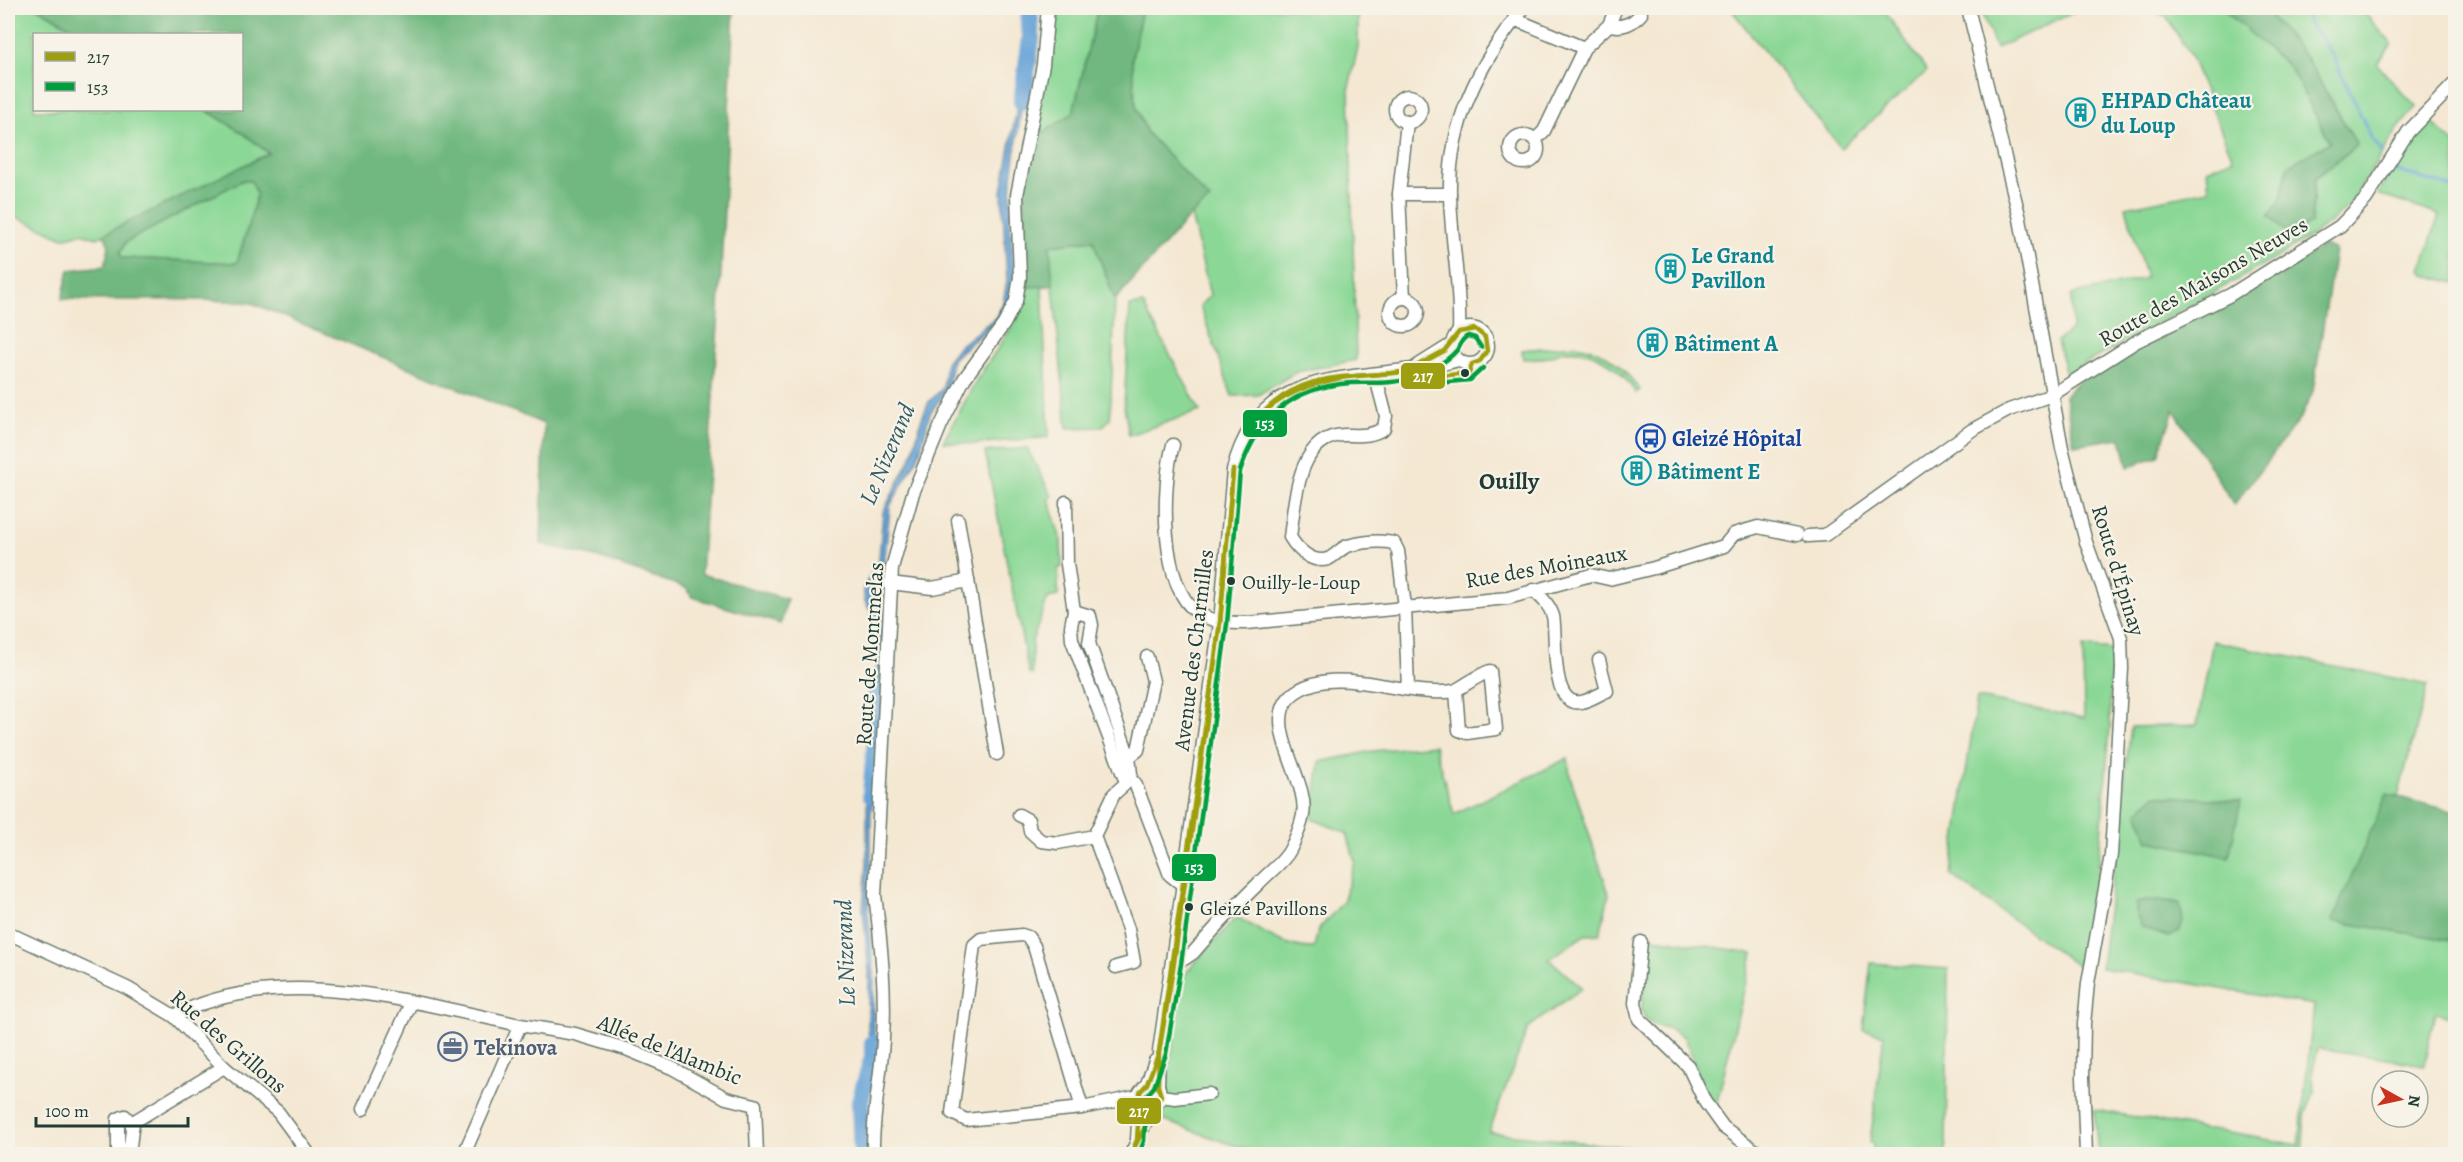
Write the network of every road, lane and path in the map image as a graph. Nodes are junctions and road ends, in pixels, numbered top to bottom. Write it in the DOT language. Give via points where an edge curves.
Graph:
graph roads {
  1 [pos="1048,8"];
  2 [pos="1524,8"];
  3 [pos="1616,8"];
  4 [pos="1640,8"];
  5 [pos="1968,8"];
  6 [pos="1514,19"];
  7 [pos="1609,25"];
  8 [pos="1584,48"];
  9 [pos="2456,82"];
  10 [pos="1407,122"];
  11 [pos="1535,140"];
  12 [pos="1399,194"];
  13 [pos="1450,194"];
  14 [pos="1404,298"];
  15 [pos="1465,330"];
  16 [pos="1452,344"];
  17 [pos="1458,360"];
  18 [pos="1407,372"];
  19 [pos="1375,374"];
  20 [pos="2052,395"];
  21 [pos="1173,445"];
  22 [pos="1066,502"];
  23 [pos="958,520"];
  24 [pos="968,581"];
  25 [pos="890,583"];
  26 [pos="1533,591"];
  27 [pos="1405,607"];
  28 [pos="1074,611"];
  29 [pos="1220,622"];
  30 [pos="1147,657"];
  31 [pos="1599,660"];
  32 [pos="1408,689"];
  33 [pos="1456,691"];
  34 [pos="997,754"];
  35 [pos="1129,758"];
  36 [pos="1129,779"];
  37 [pos="1019,815"];
  38 [pos="1094,836"];
  39 [pos="1183,885"];
  40 [pos="8,933"];
  41 [pos="1641,942"];
  42 [pos="1174,958"];
  43 [pos="1116,967"];
  44 [pos="411,1003"];
  45 [pos="174,1016"];
  46 [pos="520,1025"];
  47 [pos="224,1067"];
  48 [pos="1155,1093"];
  49 [pos="1209,1094"];
  50 [pos="1140,1098"];
  51 [pos="1082,1108"];
  52 [pos="363,1109"];
  53 [pos="132,1124"];
  54 [pos="1137,1140"];
  55 [pos="118,1155"];
  56 [pos="129,1155"];
  57 [pos="309,1155"];
  58 [pos="464,1155"];
  59 [pos="757,1155"];
  60 [pos="873,1155"];
  61 [pos="1131,1155"];
  62 [pos="1760,1155"];
  63 [pos="2086,1155"];
  1 -- 25 [label="street, Route de Montmelas" via="1043,65 1017,195 1020,277 1016,301 964,379 934,441 913,493"];
  2 -- 6 [label="street"];
  3 -- 7 [label="street"];
  4 -- 7 [label="street" via="1641,14 1635,21 1619,27"];
  5 -- 20 [label="street, Route d'Épinay" via="2020,219"];
  6 -- 8 [label="street"];
  6 -- 13 [label="street" via="1484,63 1466,103 1453,152"];
  7 -- 8 [label="street"];
  8 -- 11 [label="street" via="1544,131"];
  9 -- 20 [label="street, Route des Maisons Neuves" via="2408,132 2366,198 2340,226 2230,295 2137,341"];
  10 -- 12 [label="street"];
  12 -- 13 [label="street"];
  12 -- 14 [label="street"];
  13 -- 15 [label="street"];
  15 -- 16 [label="street"];
  15 -- 17 [label="street" via="1485,337 1487,351 1476,363"];
  16 -- 17 [label="street"];
  16 -- 18 [label="street, Avenue des Charmilles"];
  17 -- 18 [label="street, Avenue des Charmilles"];
  18 -- 19 [label="street, Avenue des Charmilles"];
  19 -- 27 [label="street" via="1386,416 1384,428 1371,435 1343,435 1316,446 1305,462 1290,537 1297,550 1328,559 1347,546 1394,543"];
  19 -- 29 [label="street, Avenue des Charmilles" via="1330,378 1301,386 1274,402 1251,424 1239,446 1233,470"];
  20 -- 26 [label="street, Rue des Moineaux" via="2009,410 1972,430 1824,535 1802,536 1758,527 1734,534 1724,546 1654,568 1609,579 1591,575"];
  20 -- 63 [label="street, Route d'Épinay" via="2086,542 2121,638 2111,855 2084,1024"];
  21 -- 29 [label="street" via="1165,502 1170,555 1177,581 1196,612"];
  22 -- 28 [label="street" via="1067,564"];
  23 -- 24 [label="street"];
  24 -- 25 [label="street" via="932,588"];
  24 -- 34 [label="street"];
  25 -- 60 [label="street, Route de Montmelas" via="886,720 874,895 880,939 883,1037"];
  26 -- 27 [label="street, Rue des Moineaux" via="1508,598"];
  26 -- 31 [label="street" via="1548,603 1553,618 1554,653 1562,691 1569,700 1579,703 1607,691"];
  27 -- 29 [label="street, Rue des Moineaux"];
  27 -- 32 [label="street"];
  28 -- 35 [label="street" via="1090,616 1089,642"];
  28 -- 36 [label="street" via="1072,640"];
  29 -- 39 [label="street, Avenue des Charmilles"];
  30 -- 35 [label="street" via="1154,681 1138,750"];
  32 -- 33 [label="street"];
  32 -- 42 [label="street" via="1335,681 1314,683 1292,693 1286,701 1281,731 1304,814 1290,851 1193,953 1184,959"];
  33 -- 33 [label="street" via="1475,676 1490,671 1496,729 1467,733 1459,730"];
  35 -- 36 [label="street"];
  36 -- 38 [label="street" via="1114,794"];
  36 -- 39 [label="street" via="1170,875"];
  37 -- 38 [label="street" via="1028,820 1029,831 1041,841 1058,843"];
  38 -- 43 [label="street" via="1137,962"];
  39 -- 42 [label="street, Avenue des Charmilles"];
  40 -- 45 [label="street, Rue des Grillons" via="127,988"];
  41 -- 62 [label="street" via="1635,1003 1639,1019 1689,1066 1705,1102 1723,1126"];
  42 -- 48 [label="street, Avenue des Charmilles"];
  44 -- 45 [label="street" via="317,990 264,990 200,1002"];
  44 -- 46 [label="street"];
  44 -- 52 [label="street"];
  45 -- 47 [label="street, Rue des Grillons"];
  46 -- 58 [label="street"];
  46 -- 59 [label="street, Allée de l'Alambic" via="575,1034 626,1049 672,1068 726,1098 755,1105"];
  47 -- 53 [label="street"];
  47 -- 57 [label="street, Rue des Grillons" via="278,1112"];
  48 -- 49 [label="street" via="1175,1098"];
  48 -- 50 [label="street" via="1141,1089"];
  48 -- 54 [label="street, Avenue des Charmilles"];
  50 -- 51 [label="street"];
  50 -- 54 [label="street, Avenue des Charmilles"];
  51 -- 51 [label="street" via="966,1120 952,1113 974,945 981,939 1022,936 1034,945"];
  53 -- 55 [label="street" via="126,1116 118,1119"];
  53 -- 56 [label="street"];
  54 -- 61 [label="street, Avenue des Charmilles"];
}
